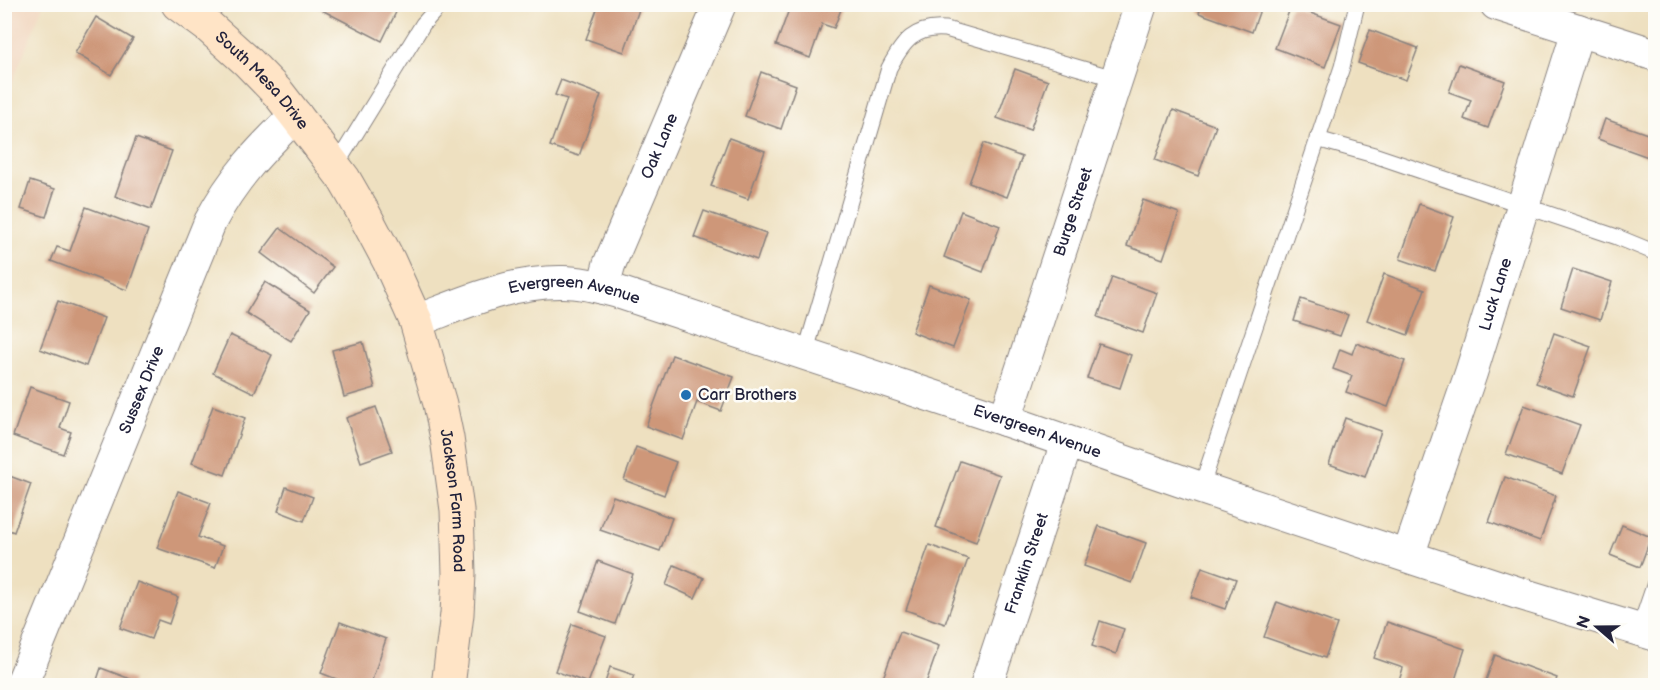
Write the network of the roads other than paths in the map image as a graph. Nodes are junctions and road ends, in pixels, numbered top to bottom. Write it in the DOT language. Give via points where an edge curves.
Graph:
graph roads {
  1 [pos="178,4"];
  2 [pos="441,4"];
  3 [pos="720,4"];
  4 [pos="1141,4"];
  5 [pos="1357,4"];
  6 [pos="1496,4"];
  7 [pos="1578,30"];
  8 [pos="1656,55"];
  9 [pos="1117,79"];
  10 [pos="296,115"];
  11 [pos="1317,139"];
  12 [pos="335,167"];
  13 [pos="1524,206"];
  14 [pos="1656,253"];
  15 [pos="603,288"];
  16 [pos="416,321"];
  17 [pos="805,354"];
  18 [pos="1005,420"];
  19 [pos="1067,442"];
  20 [pos="1201,488"];
  21 [pos="1408,556"];
  22 [pos="1656,579"];
  23 [pos="1647,632"];
  24 [pos="21,686"];
  25 [pos="448,686"];
  26 [pos="986,686"];
  1 -- 10 [label="main road, South Mesa Drive" via="248,62"];
  2 -- 12 [label="lane" via="423,24"];
  3 -- 15 [label="street, Oak Lane" via="609,265"];
  4 -- 9 [label="street, Burge Street"];
  5 -- 11 [label="lane" via="1342,67"];
  6 -- 7 [label="street"];
  7 -- 8 [label="street"];
  7 -- 13 [label="street, Luck Lane"];
  9 -- 17 [label="lane" via="946,29 916,33 889,68"];
  9 -- 18 [label="street, Burge Street"];
  10 -- 12 [label="main road, South Mesa Drive"];
  10 -- 24 [label="street, Sussex Drive" via="253,158 210,222"];
  11 -- 13 [label="lane"];
  11 -- 20 [label="lane"];
  12 -- 16 [label="main road, South Mesa Drive" via="389,261"];
  13 -- 14 [label="lane"];
  13 -- 21 [label="street, Luck Lane"];
  15 -- 16 [label="street, Evergreen Avenue" via="565,282 519,285"];
  15 -- 17 [label="street, Evergreen Avenue"];
  16 -- 25 [label="main road, Jackson Farm Road" via="440,404 458,510 459,584"];
  17 -- 18 [label="street, Evergreen Avenue"];
  18 -- 19 [label="street, Evergreen Avenue"];
  19 -- 20 [label="street, Evergreen Avenue"];
  19 -- 26 [label="street, Franklin Street"];
  20 -- 21 [label="street, Evergreen Avenue"];
  21 -- 23 [label="street, Evergreen Avenue"];
  22 -- 23 [label="lane"];
}
